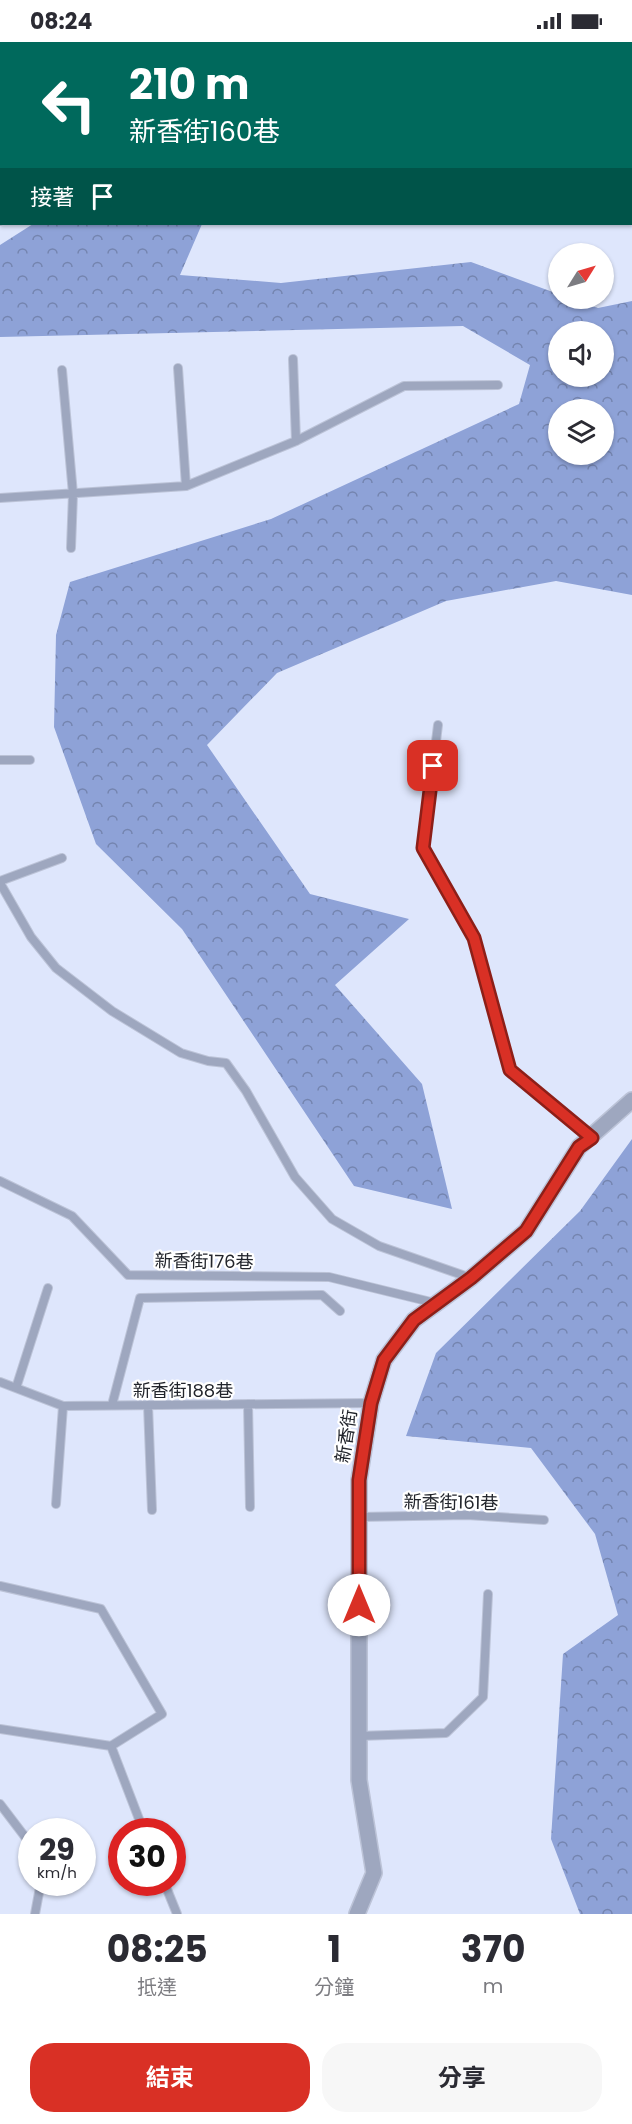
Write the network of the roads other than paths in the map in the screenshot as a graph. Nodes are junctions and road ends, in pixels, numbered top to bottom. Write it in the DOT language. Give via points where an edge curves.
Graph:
graph roads {
  1 [pos="293,359"];
  2 [pos="178,368"];
  3 [pos="63,370"];
  4 [pos="498,385"];
  5 [pos="296,441"];
  6 [pos="186,486"];
  7 [pos="73,494"];
  8 [pos="0,498"];
  9 [pos="71,548"];
  10 [pos="438,725"];
  11 [pos="0,760"];
  12 [pos="30,760"];
  13 [pos="62,858"];
  14 [pos="0,882"];
  15 [pos="632,1100"];
  16 [pos="592,1138"];
  17 [pos="0,1181"];
  18 [pos="471,1278"];
  19 [pos="48,1287"];
  20 [pos="436,1304"];
  21 [pos="340,1311"];
  22 [pos="0,1382"];
  23 [pos="16,1388"];
  24 [pos="371,1403"];
  25 [pos="248,1404"];
  26 [pos="112,1405"];
  27 [pos="148,1405"];
  28 [pos="63,1406"];
  29 [pos="56,1504"];
  30 [pos="250,1507"];
  31 [pos="152,1510"];
  32 [pos="359,1517"];
  33 [pos="544,1520"];
  34 [pos="0,1586"];
  35 [pos="488,1594"];
  36 [pos="0,1729"];
  37 [pos="359,1736"];
  38 [pos="111,1746"];
  39 [pos="0,1804"];
  40 [pos="139,1818"];
  41 [pos="18,1828"];
  42 [pos="38,1896"];
  43 [pos="170,1896"];
  44 [pos="35,1914"];
  45 [pos="177,1914"];
  46 [pos="357,1914"];
  1 -- 5 [label="lane"];
  2 -- 6 [label="lane"];
  3 -- 7 [label="lane"];
  4 -- 5 [label="lane" via="404,386"];
  5 -- 6 [label="lane"];
  6 -- 7 [label="lane"];
  7 -- 8 [label="lane"];
  7 -- 9 [label="lane"];
  10 -- 16 [label="lane" via="423,848 474,938 510,1070"];
  11 -- 12 [label="lane"];
  13 -- 14 [label="lane"];
  14 -- 18 [label="lane" via="31,937 56,968 112,1011 181,1053 226,1063 295,1177 332,1219 379,1246"];
  15 -- 16 [label="street, 新香街"];
  16 -- 18 [label="street, 新香街" via="579,1147 526,1231"];
  17 -- 20 [label="lane, 新香街176巷" via="72,1216 128,1275 329,1277"];
  18 -- 20 [label="street, 新香街"];
  19 -- 23 [label="lane"];
  20 -- 24 [label="street, 新香街" via="414,1320 384,1360"];
  21 -- 26 [label="lane" via="322,1295 140,1298"];
  22 -- 23 [label="lane, 新香街188巷"];
  23 -- 28 [label="lane, 新香街188巷"];
  24 -- 25 [label="lane, 新香街188巷"];
  24 -- 32 [label="street, 新香街" via="359,1480"];
  25 -- 27 [label="lane, 新香街188巷"];
  25 -- 30 [label="lane"];
  26 -- 27 [label="lane, 新香街188巷"];
  26 -- 28 [label="lane, 新香街188巷"];
  27 -- 31 [label="lane"];
  28 -- 29 [label="lane"];
  32 -- 33 [label="lane, 新香街161巷" via="467,1515"];
  32 -- 37 [label="street, 新香街"];
  34 -- 38 [label="lane" via="101,1609 162,1714"];
  35 -- 37 [label="lane" via="483,1698 446,1733"];
  36 -- 38 [label="lane"];
  37 -- 46 [label="street, 新香街" via="359,1780 374,1873"];
  38 -- 40 [label="lane"];
  39 -- 41 [label="lane"];
  42 -- 44 [label="lane"];
  43 -- 45 [label="lane"];
}
